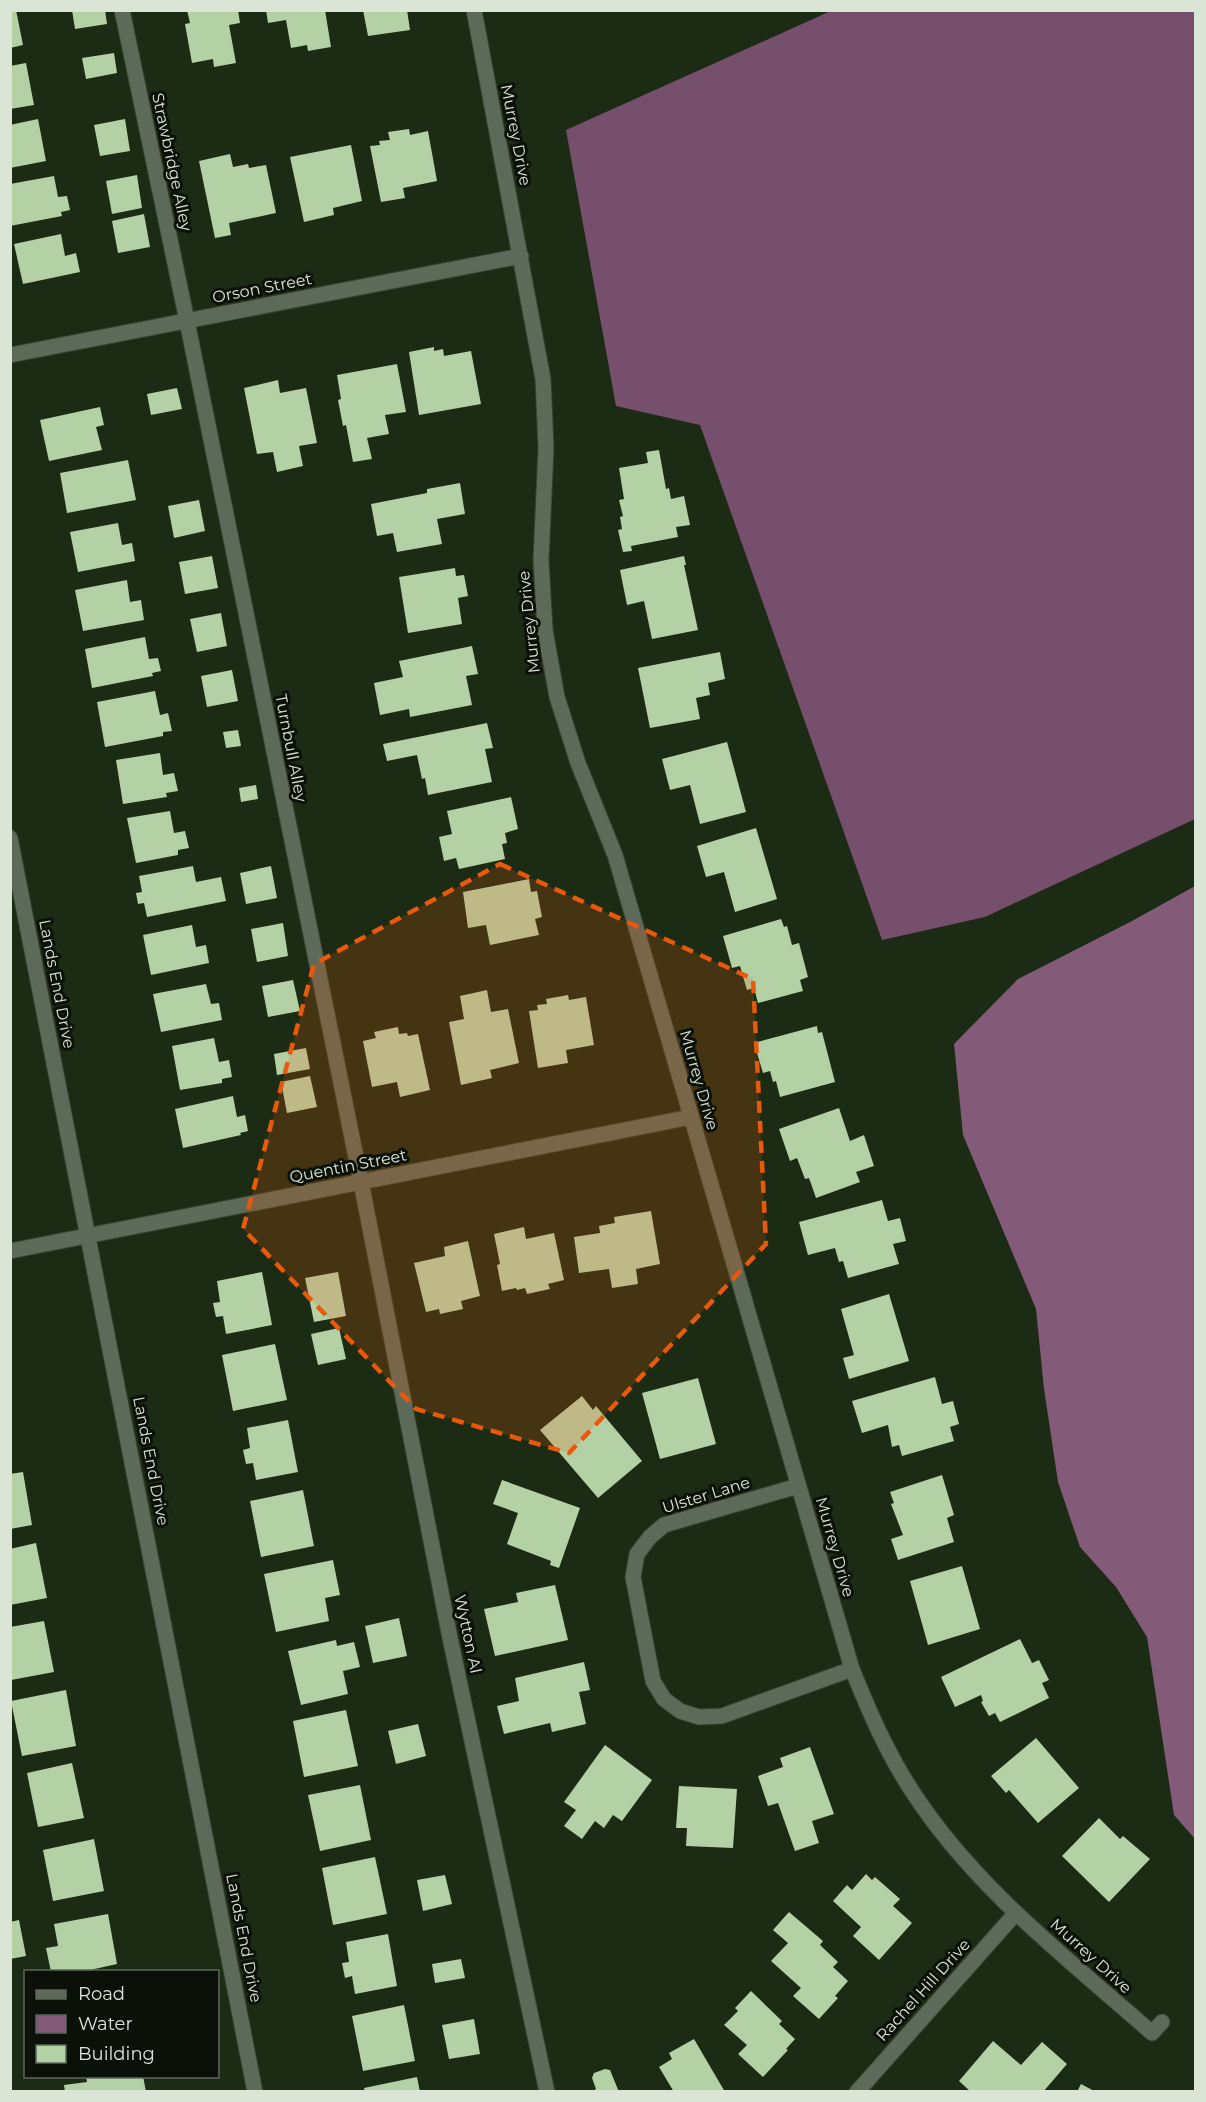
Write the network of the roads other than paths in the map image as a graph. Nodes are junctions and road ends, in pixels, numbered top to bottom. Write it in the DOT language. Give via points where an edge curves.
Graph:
graph roads {
  1 [pos="122,10"];
  2 [pos="474,10"];
  3 [pos="521,256"];
  4 [pos="187,321"];
  5 [pos="10,355"];
  6 [pos="10,838"];
  7 [pos="692,1117"];
  8 [pos="361,1182"];
  9 [pos="88,1236"];
  10 [pos="10,1251"];
  11 [pos="798,1486"];
  12 [pos="852,1669"];
  13 [pos="1016,1913"];
  14 [pos="1162,2022"];
  15 [pos="255,2091"];
  16 [pos="547,2091"];
  17 [pos="857,2091"];
  1 -- 4 [label="street, Strawbridge Alley"];
  2 -- 3 [label="street, Murrey Drive"];
  3 -- 4 [label="street, Orson Street"];
  3 -- 7 [label="street, Murrey Drive" via="543,379 546,448 540,560 545,630 557,697 578,763 615,855"];
  4 -- 5 [label="street, Orson Street"];
  4 -- 8 [label="street, Turnbull Alley"];
  6 -- 9 [label="street, Lands End Drive"];
  7 -- 8 [label="street, Quentin Street"];
  7 -- 11 [label="street, Murrey Drive"];
  8 -- 9 [label="street, Quentin Street"];
  8 -- 16 [label="street, Wytton Al" via="450,1638"];
  9 -- 10 [label="street, Quentin Street"];
  9 -- 15 [label="street, Lands End Drive"];
  11 -- 12 [label="street, Murrey Drive"];
  11 -- 12 [label="street, Ulster Lane" via="664,1525 637,1554 633,1577 652,1681 664,1699 680,1711 699,1717 722,1716"];
  12 -- 13 [label="street, Murrey Drive" via="878,1731 911,1791 953,1848"];
  13 -- 14 [label="street, Murrey Drive" via="1152,2033"];
  13 -- 17 [label="street, Rachel Hill Drive"];
}
